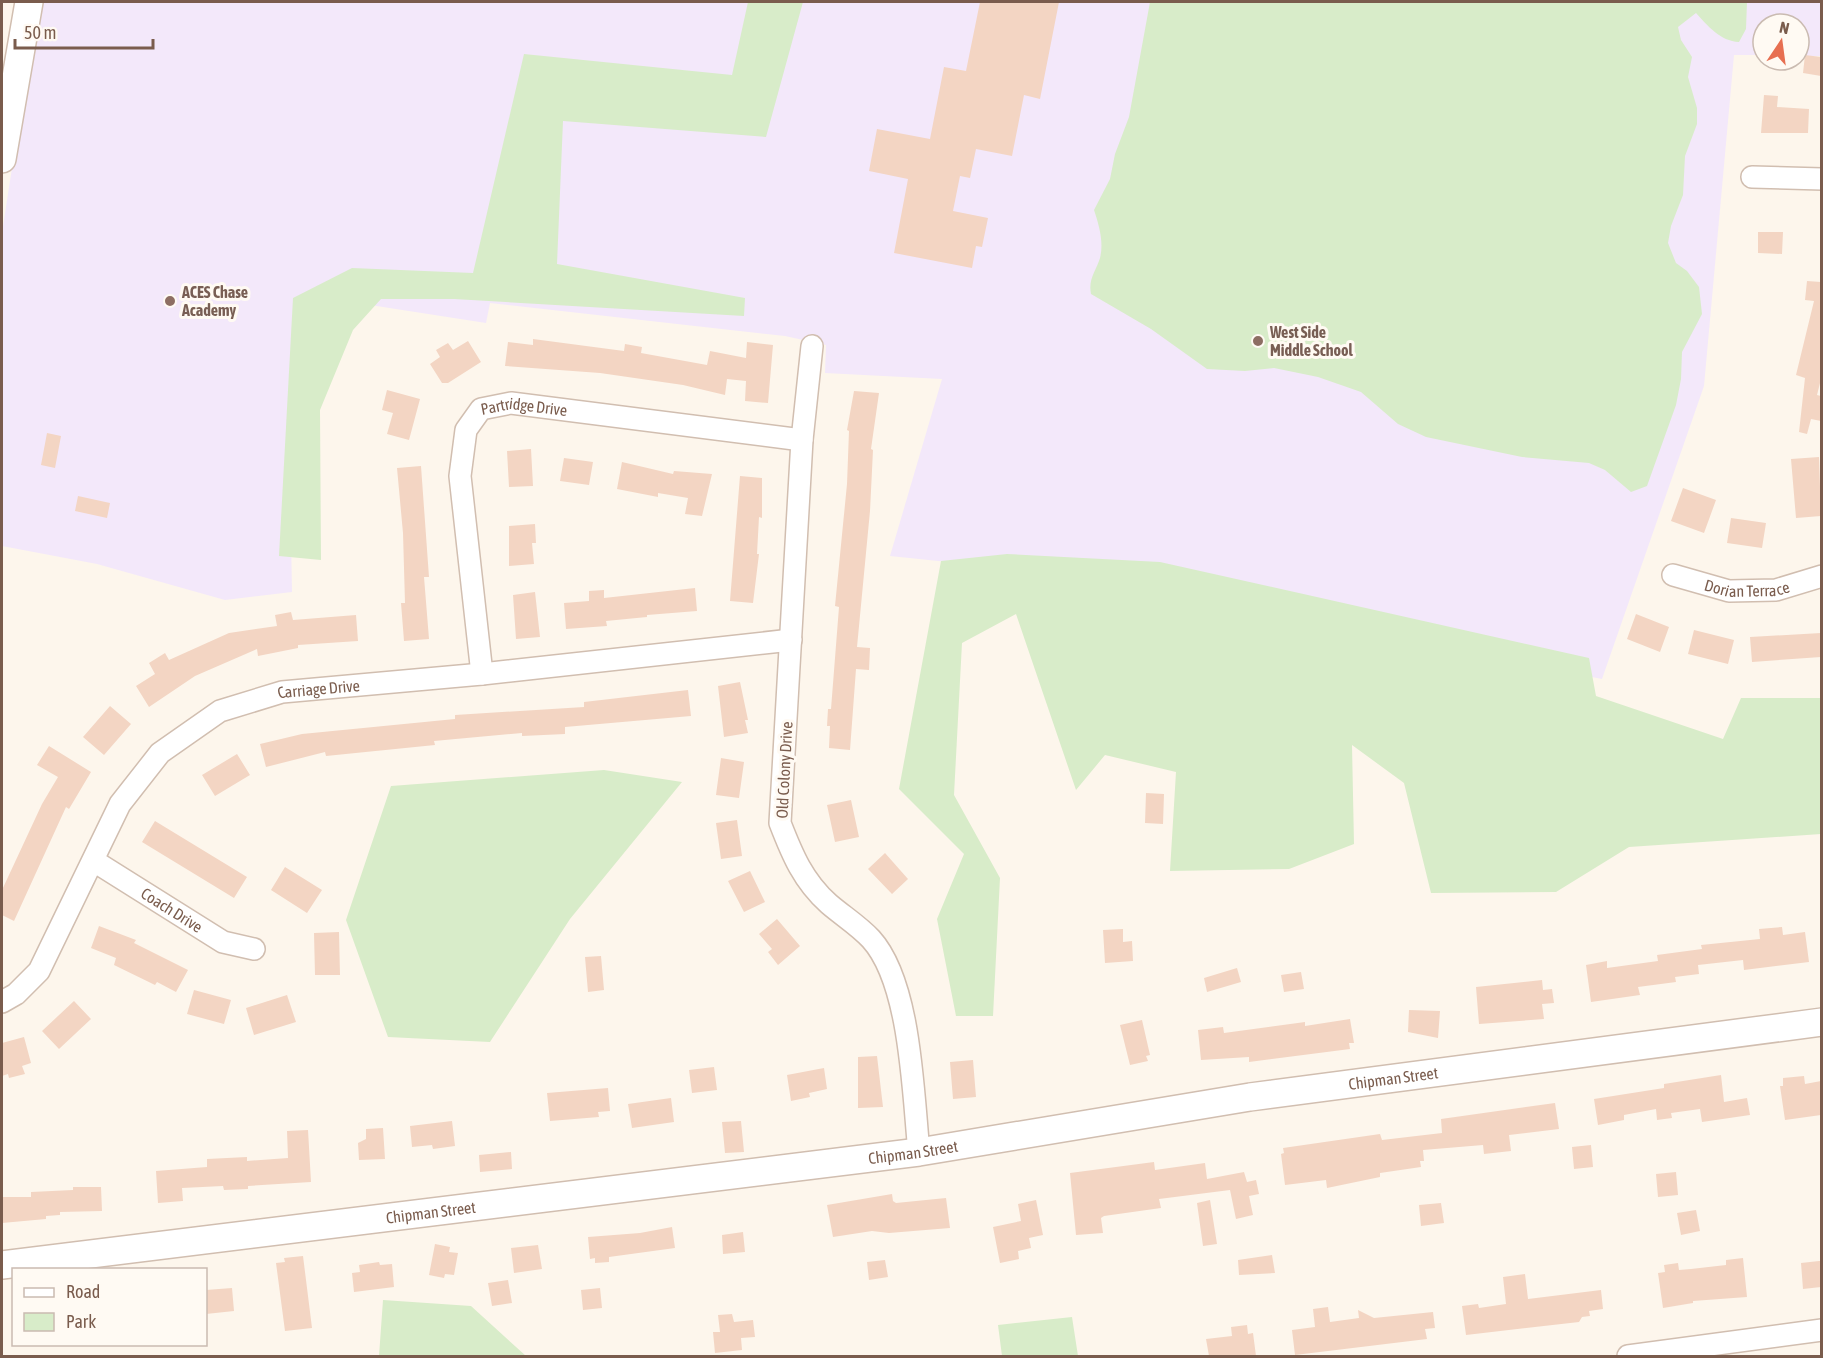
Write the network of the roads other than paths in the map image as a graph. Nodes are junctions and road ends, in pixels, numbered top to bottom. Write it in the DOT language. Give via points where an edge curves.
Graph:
graph roads {
  1 [pos="28,2"];
  2 [pos="2,159"];
  3 [pos="1752,177"];
  4 [pos="1821,179"];
  5 [pos="812,346"];
  6 [pos="802,440"];
  7 [pos="1673,575"];
  8 [pos="1821,576"];
  9 [pos="791,640"];
  10 [pos="482,674"];
  11 [pos="94,861"];
  12 [pos="254,949"];
  13 [pos="2,1002"];
  14 [pos="1821,1022"];
  15 [pos="918,1152"];
  16 [pos="2,1265"];
  17 [pos="1821,1330"];
  18 [pos="1628,1356"];
  1 -- 2 [label="street"];
  3 -- 4 [label="street"];
  5 -- 6 [label="street, Old Colony Drive"];
  6 -- 9 [label="street, Old Colony Drive"];
  6 -- 10 [label="street, Partridge Drive" via="511,403 481,408 466,430 460,476"];
  7 -- 8 [label="street, Dorian Terrace" via="1729,591 1776,590"];
  9 -- 10 [label="street, Carriage Drive"];
  9 -- 15 [label="street, Old Colony Drive" via="780,823 795,863 827,902 872,940 891,976 906,1022"];
  10 -- 11 [label="street, Carriage Drive" via="282,692 220,711 160,753 120,804"];
  11 -- 12 [label="street, Coach Drive" via="223,942"];
  11 -- 13 [label="street, Carriage Drive" via="39,971"];
  14 -- 15 [label="street, Chipman Street" via="1250,1097"];
  15 -- 16 [label="street, Chipman Street"];
  17 -- 18 [label="street"];
}
